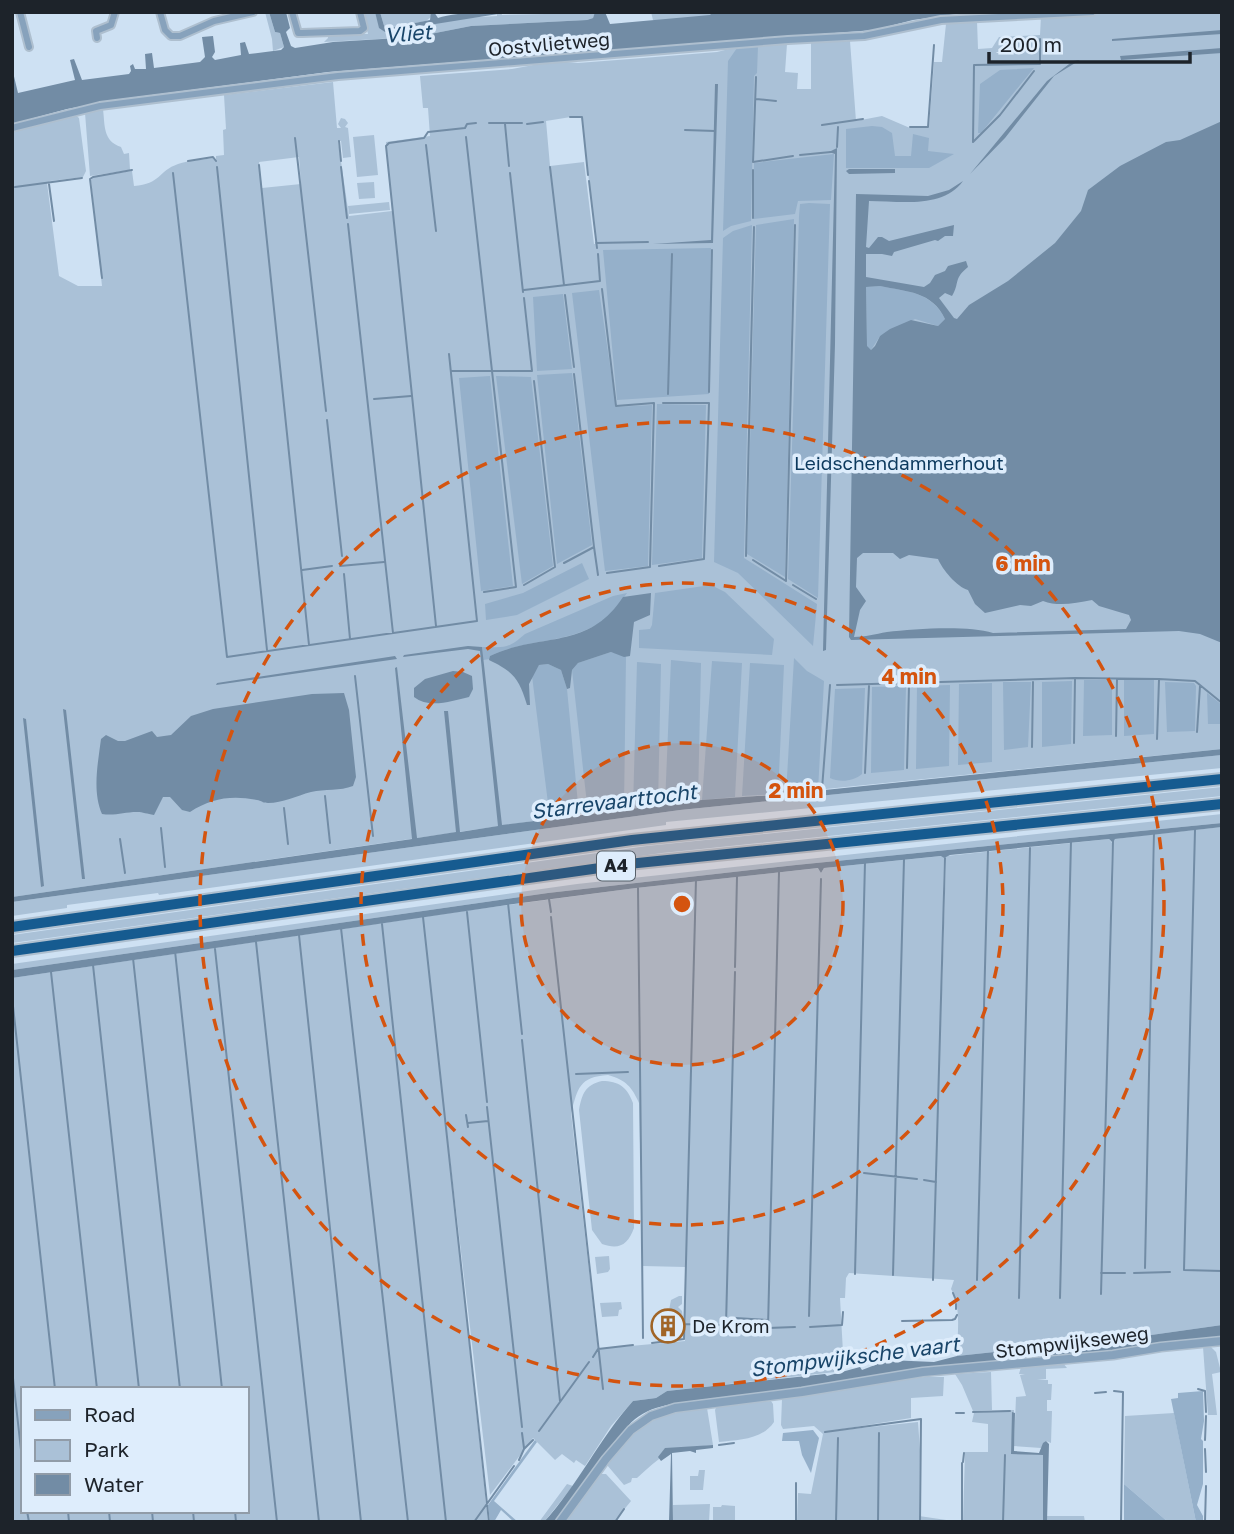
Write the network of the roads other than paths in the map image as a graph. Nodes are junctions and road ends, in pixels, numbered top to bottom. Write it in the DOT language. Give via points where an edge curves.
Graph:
graph roads {
  1 [pos="20,12"];
  2 [pos="115,12"];
  3 [pos="160,12"];
  4 [pos="253,12"];
  5 [pos="292,12"];
  6 [pos="360,12"];
  7 [pos="1091,12"];
  8 [pos="97,38"];
  9 [pos="29,47"];
  10 [pos="12,128"];
  11 [pos="1222,779"];
  12 [pos="1222,804"];
  13 [pos="12,927"];
  14 [pos="12,951"];
  15 [pos="1222,1341"];
  16 [pos="560,1522"];
  1 -- 9 [label="street"];
  2 -- 8 [label="street" via="111,25 96,31"];
  3 -- 4 [label="street" via="165,30 180,36"];
  5 -- 6 [label="street" via="298,33 302,33 360,31 365,28"];
  7 -- 10 [label="street, Oostvlietweg" via="972,17 864,36 338,76 106,106"];
  11 -- 13 [label="highway, A4" via="632,840"];
  12 -- 14 [label="highway, A4" via="628,864"];
  15 -- 16 [label="street, Stompwijkseweg" via="913,1374 656,1413 631,1430"];
}
